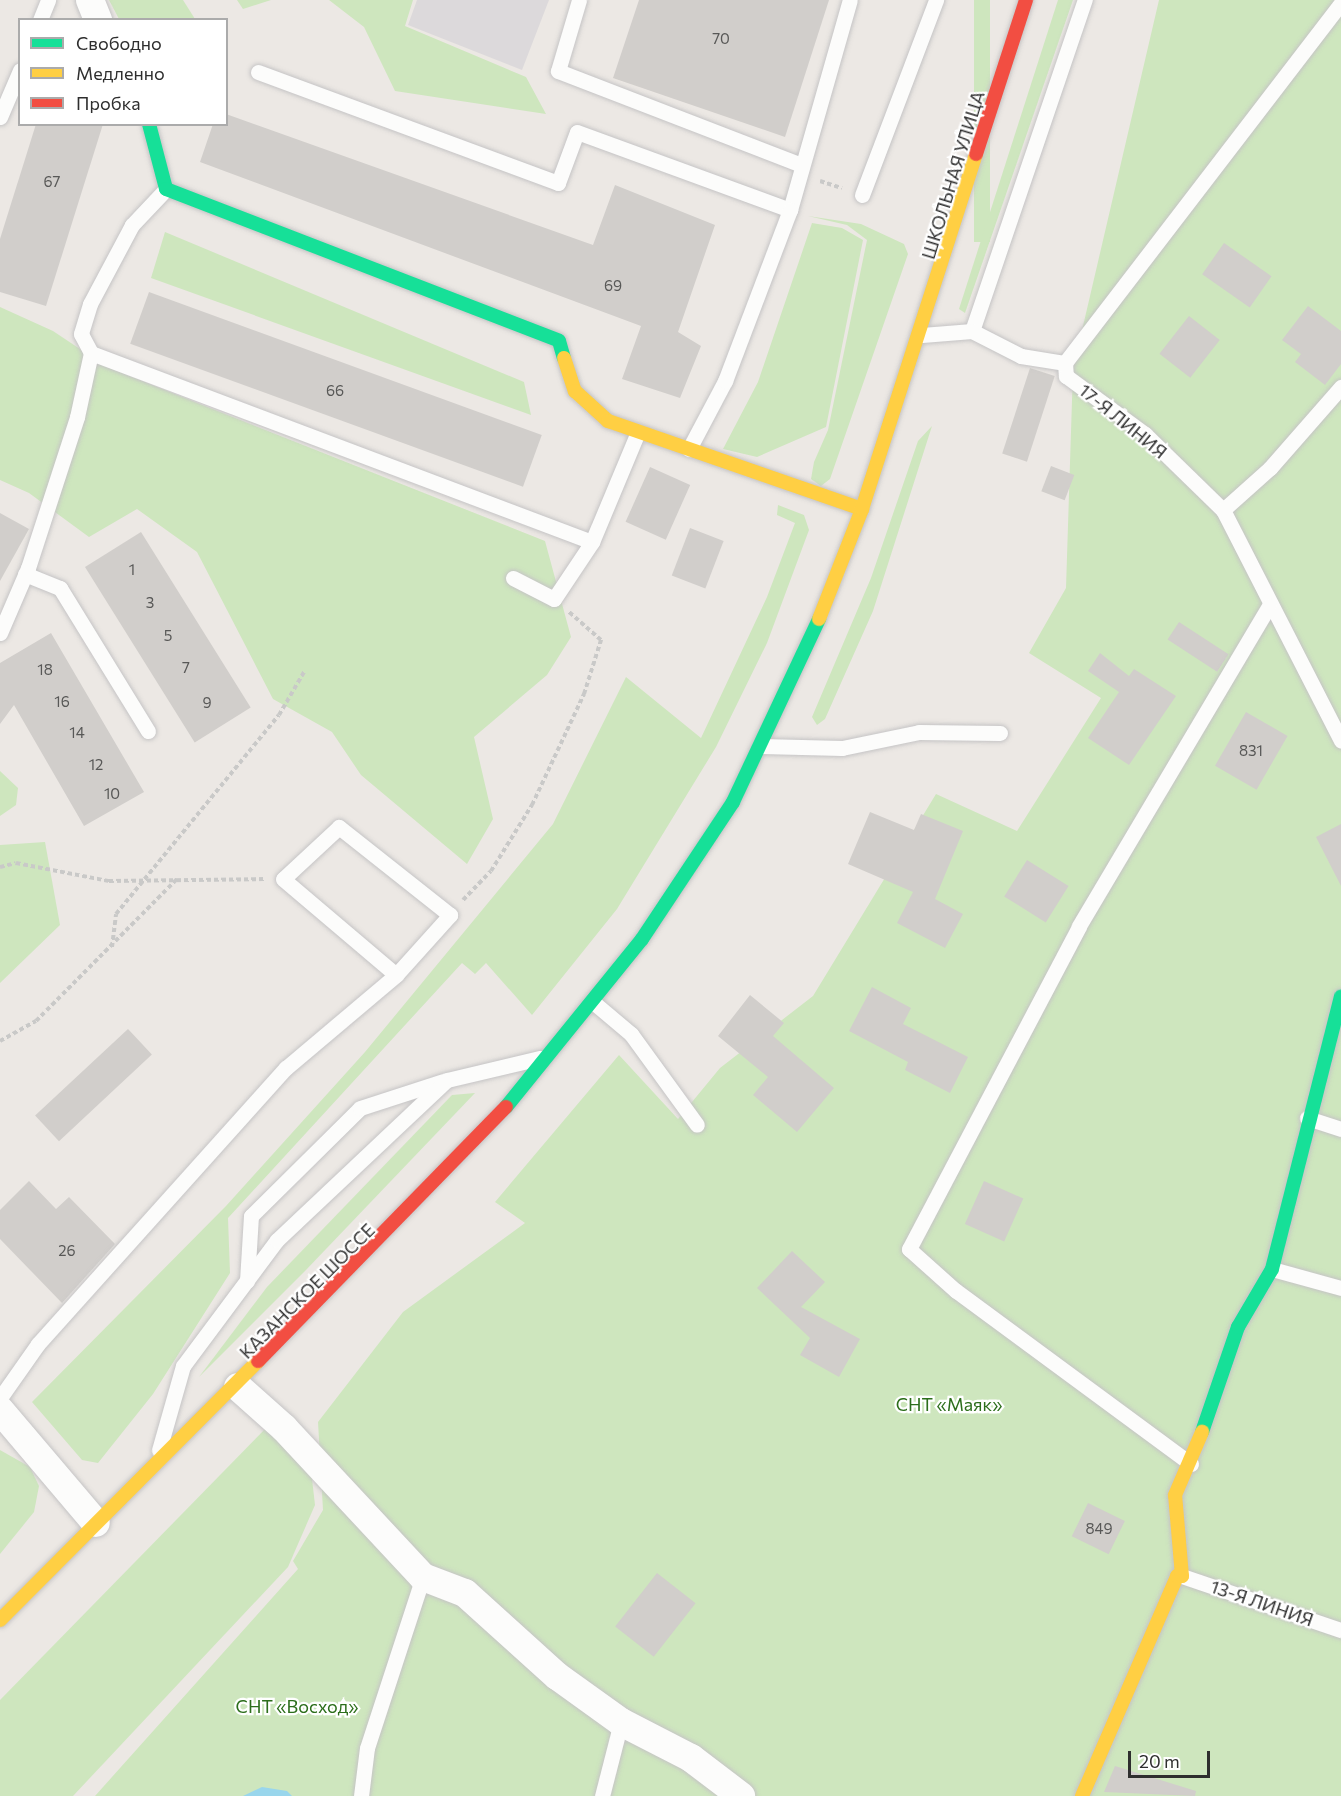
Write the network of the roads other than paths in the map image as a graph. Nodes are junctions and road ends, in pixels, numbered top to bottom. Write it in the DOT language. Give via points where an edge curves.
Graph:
graph roads {
  1 [pos="48,0"];
  2 [pos="90,0"];
  3 [pos="579,0"];
  4 [pos="850,0"];
  5 [pos="936,0"];
  6 [pos="1026,0"];
  7 [pos="1085,0"];
  8 [pos="1341,3"];
  9 [pos="41,18"];
  10 [pos="97,18"];
  11 [pos="258,72"];
  12 [pos="18,75"];
  13 [pos="0,117"];
  14 [pos="150,126"];
  15 [pos="801,170"];
  16 [pos="166,189"];
  17 [pos="862,195"];
  18 [pos="790,210"];
  19 [pos="972,331"];
  20 [pos="922,335"];
  21 [pos="91,353"];
  22 [pos="1065,363"];
  23 [pos="1341,387"];
  24 [pos="638,432"];
  25 [pos="689,449"];
  26 [pos="862,508"];
  27 [pos="1223,510"];
  28 [pos="592,542"];
  29 [pos="25,574"];
  30 [pos="513,578"];
  31 [pos="1269,606"];
  32 [pos="0,633"];
  33 [pos="147,731"];
  34 [pos="1000,733"];
  35 [pos="1341,741"];
  36 [pos="761,746"];
  37 [pos="396,975"];
  38 [pos="1341,997"];
  39 [pos="593,1002"];
  40 [pos="551,1055"];
  41 [pos="447,1080"];
  42 [pos="1307,1118"];
  43 [pos="697,1125"];
  44 [pos="1341,1129"];
  45 [pos="1272,1269"];
  46 [pos="247,1281"];
  47 [pos="1341,1288"];
  48 [pos="238,1387"];
  49 [pos="0,1398"];
  50 [pos="0,1410"];
  51 [pos="10,1435"];
  52 [pos="156,1464"];
  53 [pos="1191,1464"];
  54 [pos="96,1523"];
  55 [pos="1182,1576"];
  56 [pos="423,1577"];
  57 [pos="0,1620"];
  58 [pos="1341,1630"];
  59 [pos="621,1722"];
  60 [pos="361,1796"];
  61 [pos="602,1796"];
  62 [pos="741,1796"];
  63 [pos="1083,1796"];
  1 -- 9 [label="lane"];
  2 -- 10 [label="street"];
  3 -- 15 [label="lane" via="558,71"];
  4 -- 15 [label="lane"];
  5 -- 17 [label="lane"];
  6 -- 20 [label="main road, ШКОЛЬНАЯ УЛИЦА"];
  7 -- 19 [label="lane"];
  8 -- 22 [label="lane"];
  11 -- 18 [label="lane" via="558,183 577,132"];
  12 -- 13 [label="lane"];
  14 -- 16 [label="main road"];
  15 -- 18 [label="lane"];
  16 -- 21 [label="lane" via="132,225 90,304 81,334"];
  16 -- 24 [label="main road" via="559,341 574,391 588,408"];
  18 -- 25 [label="lane" via="725,381"];
  19 -- 20 [label="lane"];
  19 -- 22 [label="lane" via="1021,356"];
  20 -- 26 [label="main road, ШКОЛЬНАЯ УЛИЦА"];
  21 -- 28 [label="lane"];
  21 -- 29 [label="lane" via="76,417"];
  22 -- 27 [label="lane, 17-Я ЛИНИЯ" via="1066,376 1145,434"];
  23 -- 27 [label="lane" via="1270,468"];
  24 -- 25 [label="main road"];
  24 -- 28 [label="lane"];
  25 -- 26 [label="main road"];
  26 -- 36 [label="main road, ШКОЛЬНАЯ УЛИЦА" via="796,677"];
  27 -- 31 [label="lane, 17-Я ЛИНИЯ"];
  28 -- 30 [label="lane" via="554,599"];
  29 -- 32 [label="lane"];
  29 -- 33 [label="lane" via="60,588"];
  31 -- 35 [label="lane, 17-Я ЛИНИЯ"];
  31 -- 53 [label="lane" via="1079,926 909,1250 956,1291"];
  34 -- 36 [label="lane" via="919,732 842,748"];
  36 -- 39 [label="main road, КАЗАНСКОЕ ШОССЕ" via="700,853"];
  37 -- 37 [label="lane" via="450,915 339,827 283,879"];
  37 -- 49 [label="lane" via="286,1068 38,1344"];
  38 -- 42 [label="main road"];
  39 -- 40 [label="main road, КАЗАНСКОЕ ШОССЕ"];
  39 -- 43 [label="lane" via="632,1034"];
  40 -- 41 [label="lane"];
  40 -- 48 [label="main road, КАЗАНСКОЕ ШОССЕ" via="477,1142"];
  41 -- 46 [label="lane" via="277,1240"];
  41 -- 46 [label="lane" via="360,1108 251,1216"];
  42 -- 44 [label="lane"];
  42 -- 45 [label="main road"];
  45 -- 47 [label="lane"];
  45 -- 53 [label="main road" via="1238,1327"];
  46 -- 52 [label="lane" via="183,1366"];
  48 -- 52 [label="main road, КАЗАНСКОЕ ШОССЕ"];
  48 -- 56 [label="street" via="284,1428"];
  50 -- 51 [label="street"];
  51 -- 54 [label="street"];
  52 -- 54 [label="main road, КАЗАНСКОЕ ШОССЕ"];
  53 -- 55 [label="main road" via="1175,1495"];
  54 -- 57 [label="main road"];
  55 -- 58 [label="lane, 13-Я ЛИНИЯ"];
  55 -- 63 [label="main road" via="1177,1576"];
  56 -- 59 [label="street" via="465,1593 556,1676"];
  56 -- 60 [label="lane" via="368,1748"];
  59 -- 61 [label="lane"];
  59 -- 62 [label="street" via="691,1758"];
}
